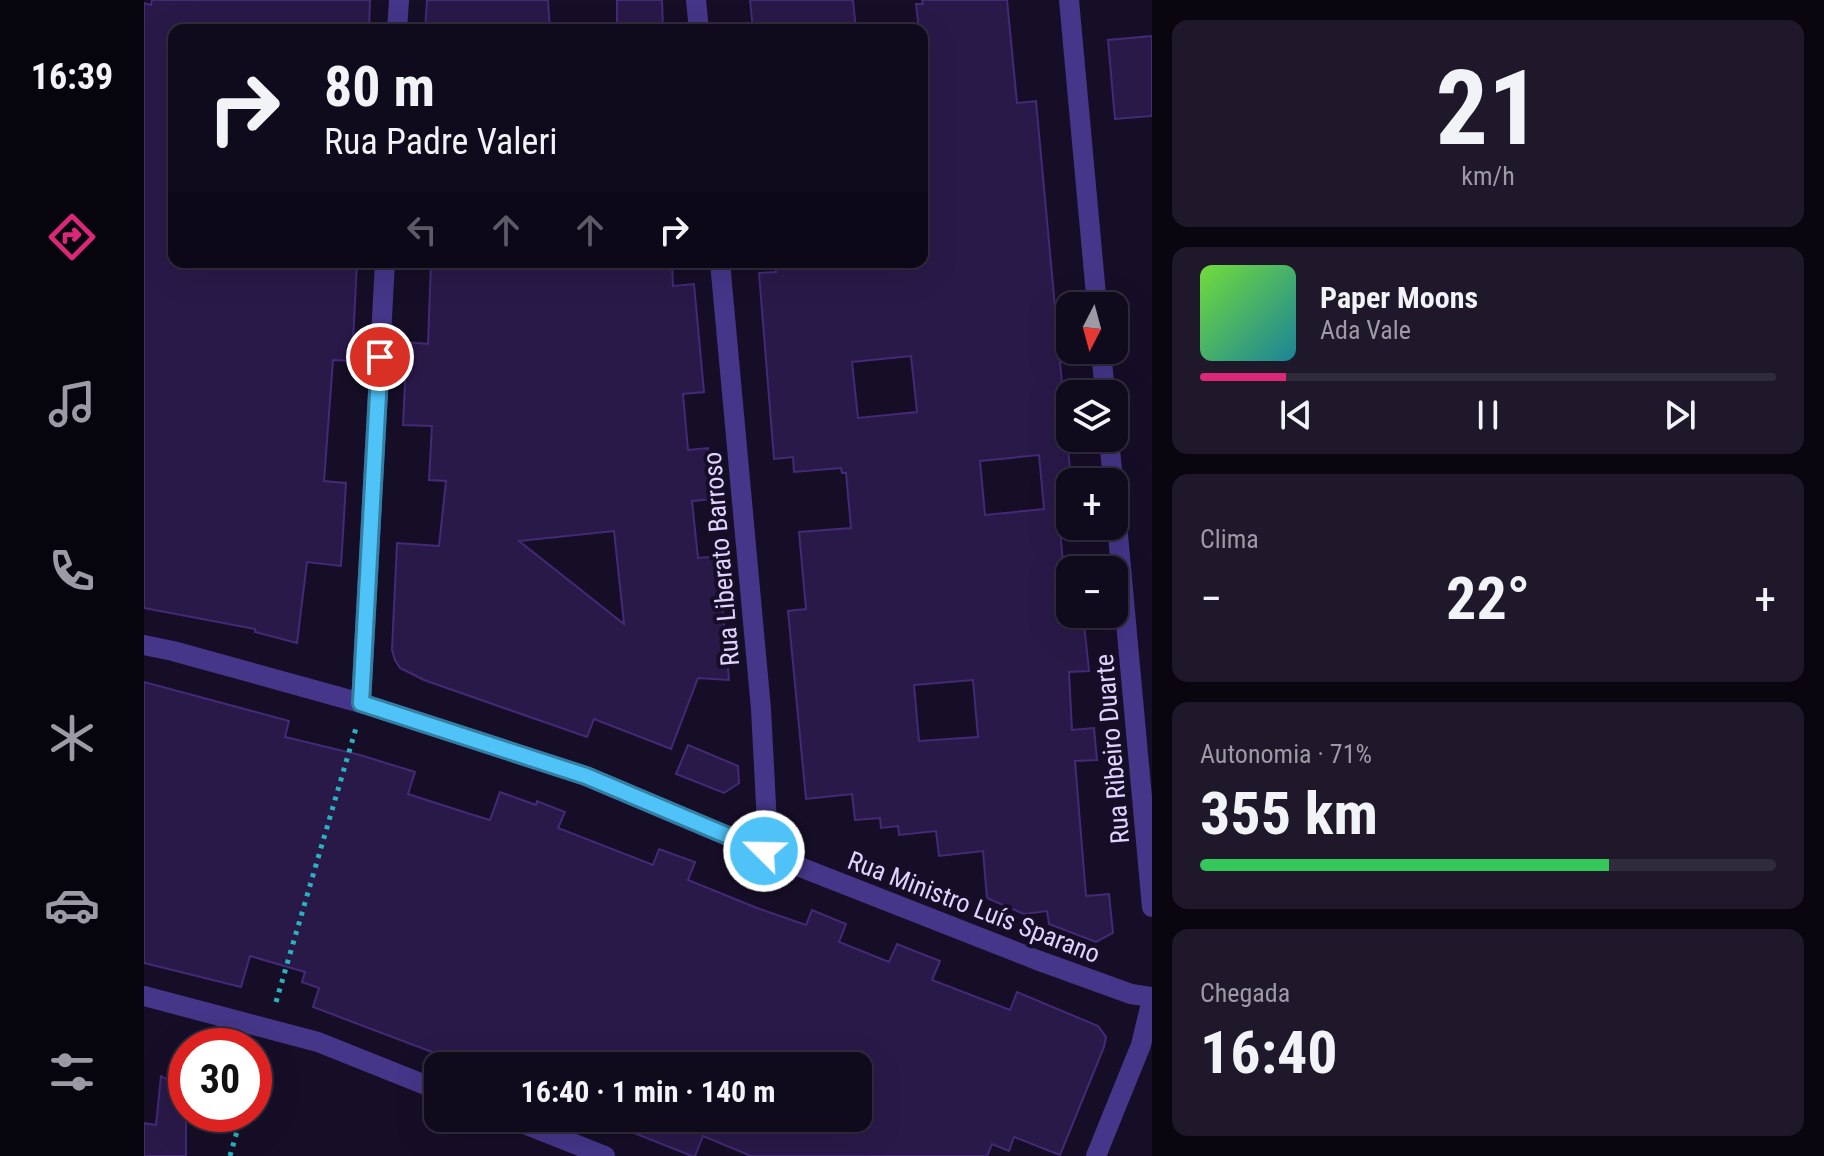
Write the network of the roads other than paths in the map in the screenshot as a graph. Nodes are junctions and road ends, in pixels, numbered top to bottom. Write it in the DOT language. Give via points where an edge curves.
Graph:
graph roads {
  1 [pos="399,0"];
  2 [pos="696,0"];
  3 [pos="1069,0"];
  4 [pos="397,24"];
  5 [pos="698,24"];
  6 [pos="385,268"];
  7 [pos="721,268"];
  8 [pos="1096,292"];
  9 [pos="1118,540"];
  10 [pos="144,645"];
  11 [pos="361,703"];
  12 [pos="764,851"];
  13 [pos="1152,907"];
  14 [pos="144,996"];
  15 [pos="1152,998"];
  16 [pos="424,1084"];
  17 [pos="544,1132"];
  18 [pos="605,1156"];
  19 [pos="1096,1156"];
  1 -- 4 [label="street"];
  2 -- 5 [label="street"];
  3 -- 8 [label="street"];
  6 -- 11 [label="street"];
  7 -- 12 [label="street, Rua Liberato Barroso" via="761,709"];
  9 -- 13 [label="street, Rua Ribeiro Duarte"];
  10 -- 11 [label="street, Rua Ministro Luís Sparano"];
  11 -- 12 [label="street, Rua Ministro Luís Sparano" via="586,776"];
  12 -- 15 [label="street, Rua Ministro Luís Sparano" via="1037,960"];
  14 -- 16 [label="street" via="318,1042"];
  15 -- 19 [label="street" via="1141,1045"];
  17 -- 18 [label="street"];
}
